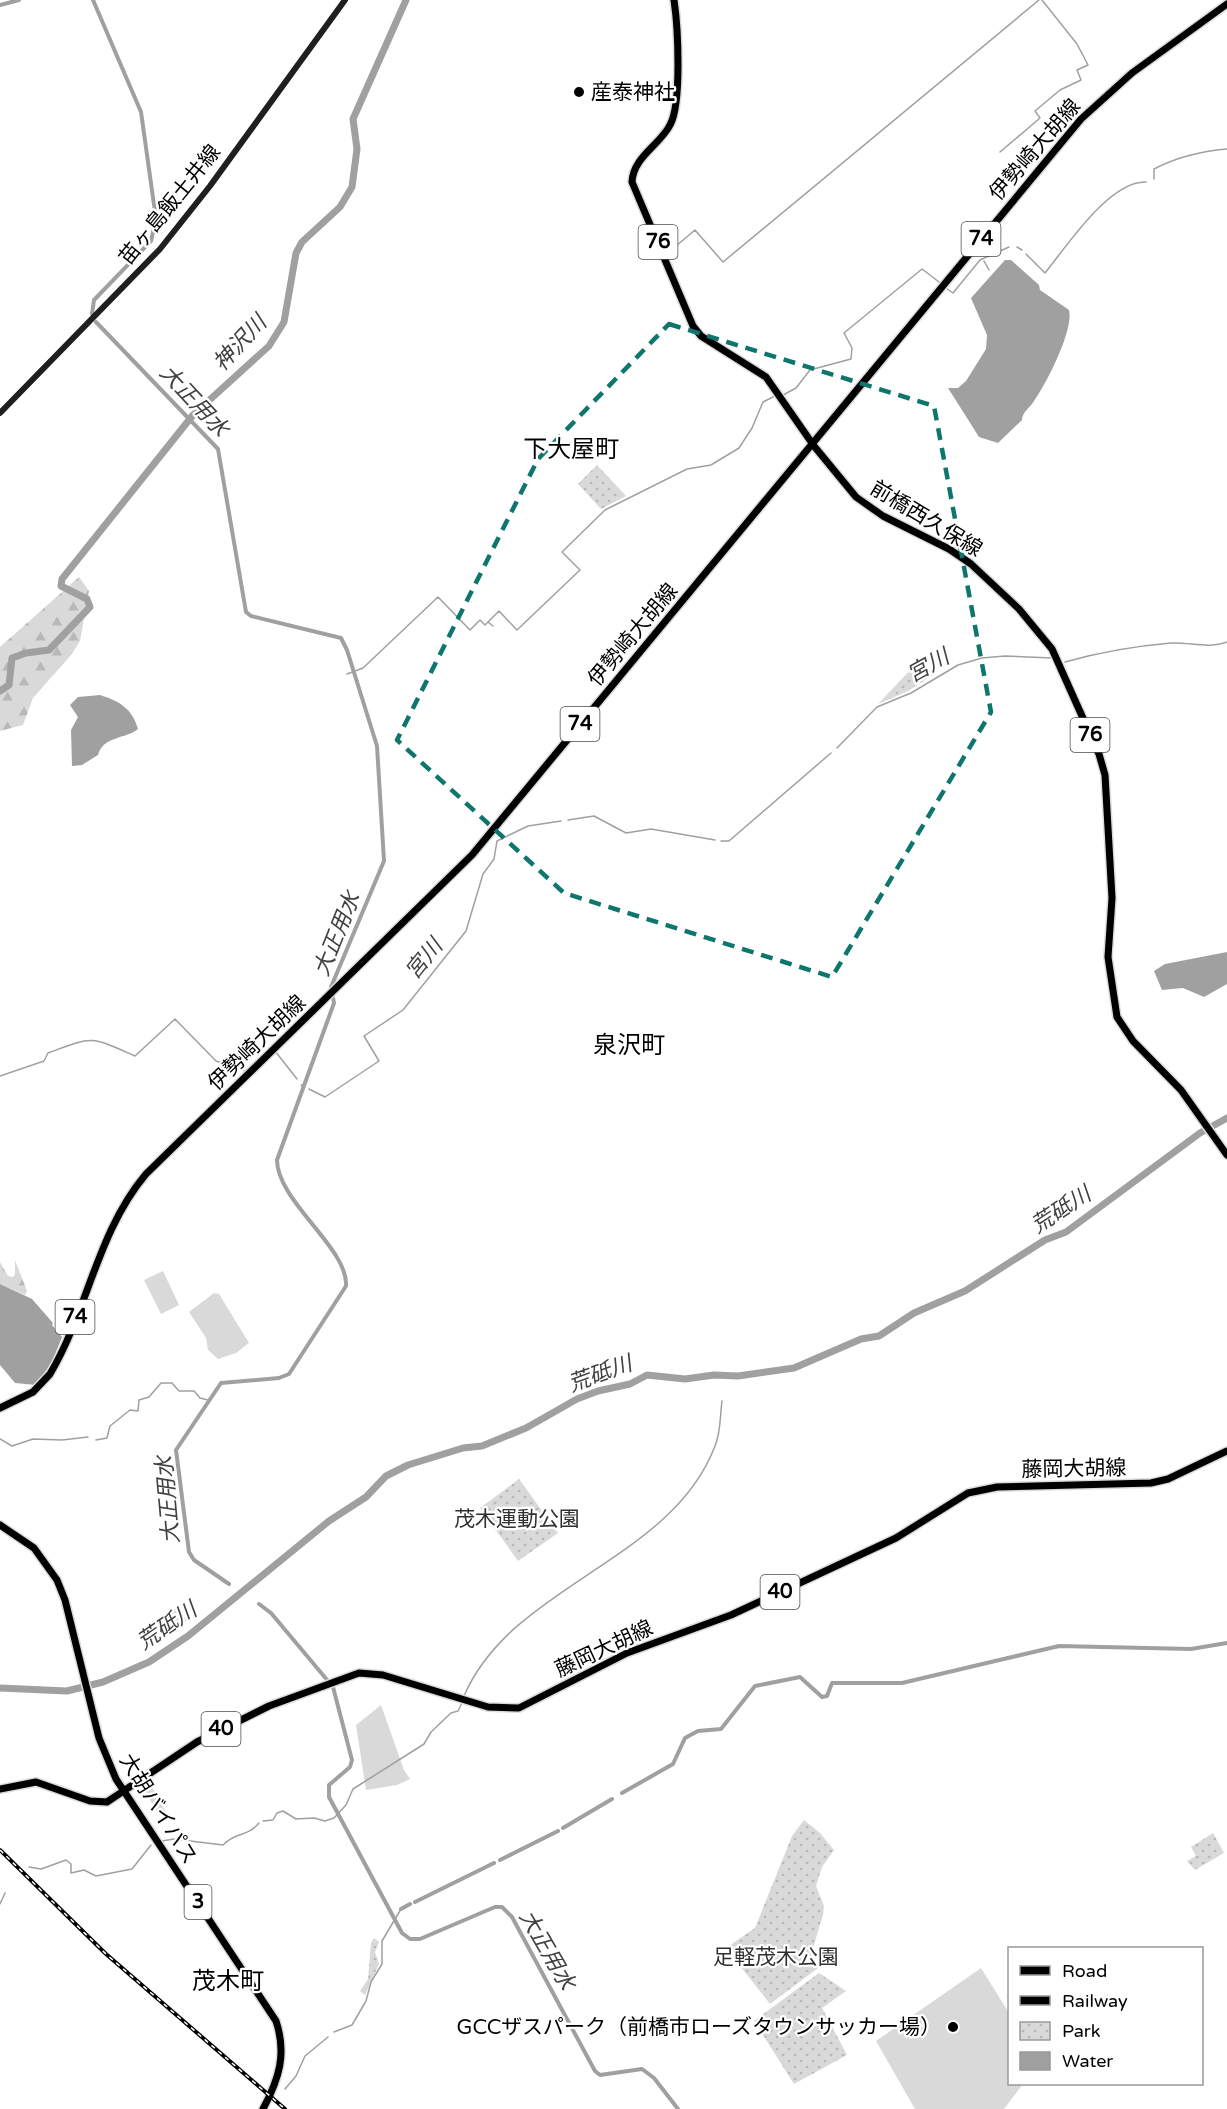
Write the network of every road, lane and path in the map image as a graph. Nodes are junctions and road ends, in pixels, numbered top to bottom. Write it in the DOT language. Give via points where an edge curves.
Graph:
graph roads {
  1 [pos="345,0"];
  2 [pos="674,0"];
  3 [pos="1227,4"];
  4 [pos="0,413"];
  5 [pos="812,443"];
  6 [pos="1227,1155"];
  7 [pos="0,1408"];
  8 [pos="1227,1451"];
  9 [pos="0,1525"];
  10 [pos="0,1789"];
  11 [pos="124,1793"];
  12 [pos="263,2109"];
  1 -- 4 [label="main road, 苗ヶ島飯土井線" via="160,249"];
  2 -- 5 [label="main road, 前橋西久保線 / 76" via="674,116 635,168 633,188 696,331 766,377"];
  3 -- 5 [label="main road, 伊勢崎大胡線 / 74" via="1132,73 1081,119"];
  5 -- 6 [label="main road, 前橋西久保線 / 76" via="856,496 884,516 949,549 981,572 1019,609 1054,654 1105,775 1112,898 1108,957 1117,1017 1128,1034 1172,1079"];
  5 -- 7 [label="main road, 伊勢崎大胡線 / 74" via="472,855 142,1180 113,1225 50,1374 30,1394"];
  8 -- 11 [label="main road, 藤岡大胡線 / 40" via="1151,1483 1004,1487 968,1493 896,1538 731,1615 635,1650 519,1708 488,1707 373,1673 358,1673 269,1706 197,1742"];
  9 -- 11 [label="main road, 大胡バイパス / 3" via="30,1544 54,1574 65,1600 104,1753"];
  10 -- 11 [label="main road, 藤岡大胡線 / 40" via="36,1782 102,1803"];
  11 -- 12 [label="main road, 大胡バイパス / 3" via="276,2021 282,2047 280,2068"];
}
